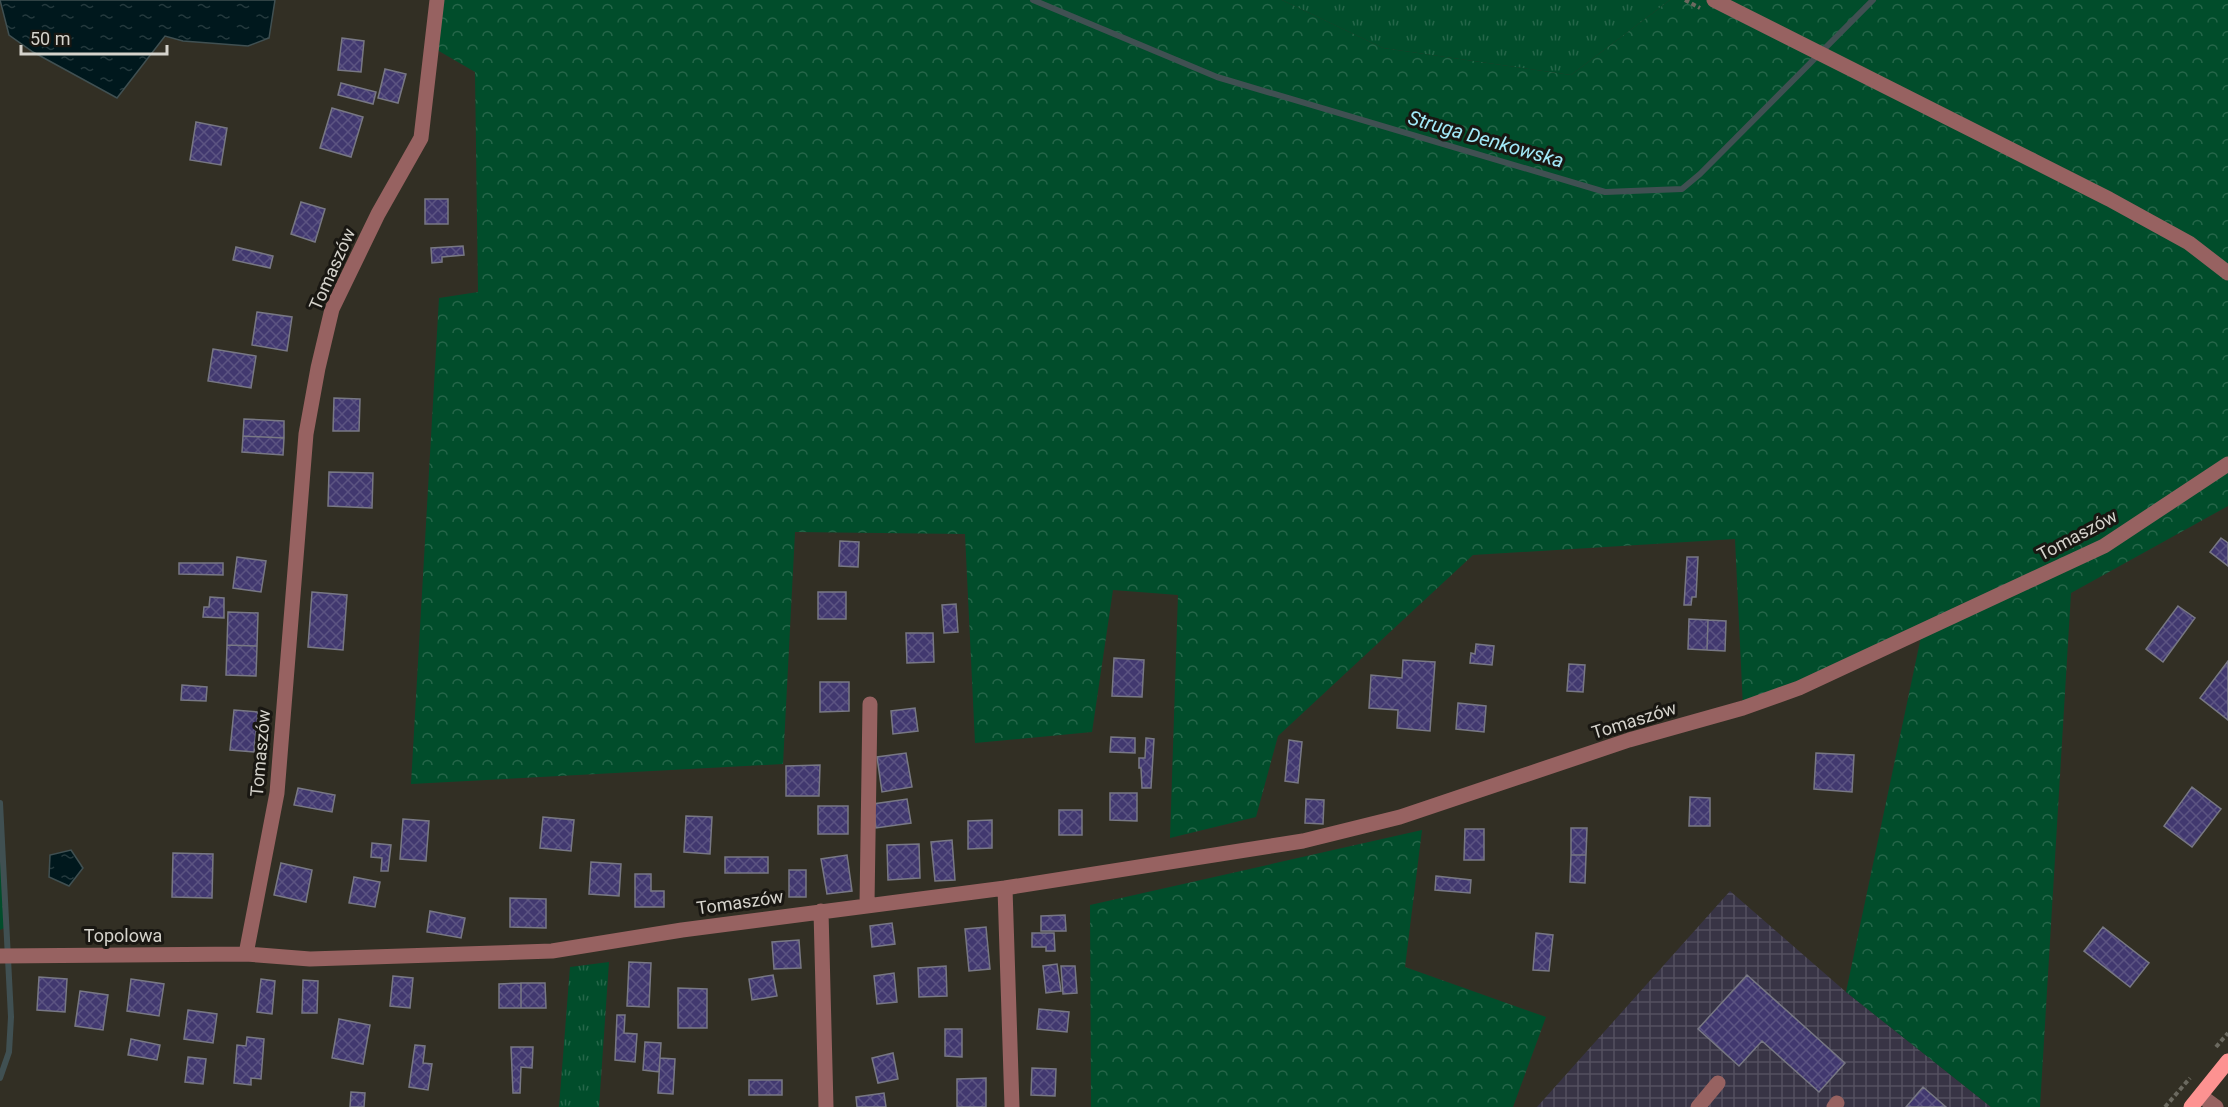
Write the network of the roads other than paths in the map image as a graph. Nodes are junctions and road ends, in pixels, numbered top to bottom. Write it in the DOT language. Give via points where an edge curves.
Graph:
graph roads {
  1 [pos="437,0"];
  2 [pos="1714,0"];
  3 [pos="2228,273"];
  4 [pos="2228,464"];
  5 [pos="870,704"];
  6 [pos="1005,888"];
  7 [pos="867,905"];
  8 [pos="821,911"];
  9 [pos="246,954"];
  10 [pos="0,956"];
  11 [pos="2228,1061"];
  12 [pos="1718,1083"];
  13 [pos="2196,1101"];
  14 [pos="826,1107"];
  15 [pos="1012,1107"];
  16 [pos="1698,1107"];
  17 [pos="2216,1107"];
  1 -- 9 [label="street, Tomaszów" via="421,138 378,214 333,309 318,368 306,434 277,793"];
  2 -- 3 [label="street" via="2109,199 2189,243"];
  4 -- 6 [label="street, Tomaszów" via="2104,546 1799,688 1743,708 1629,740 1400,817 1303,841"];
  5 -- 7 [label="street"];
  6 -- 7 [label="street, Tomaszów"];
  6 -- 15 [label="street"];
  7 -- 8 [label="street, Tomaszów"];
  8 -- 9 [label="street, Tomaszów" via="552,951 310,959"];
  8 -- 14 [label="street"];
  9 -- 10 [label="street, Topolowa"];
  11 -- 13 [label="main road"];
  12 -- 16 [label="street"];
  13 -- 17 [label="street"];
}
